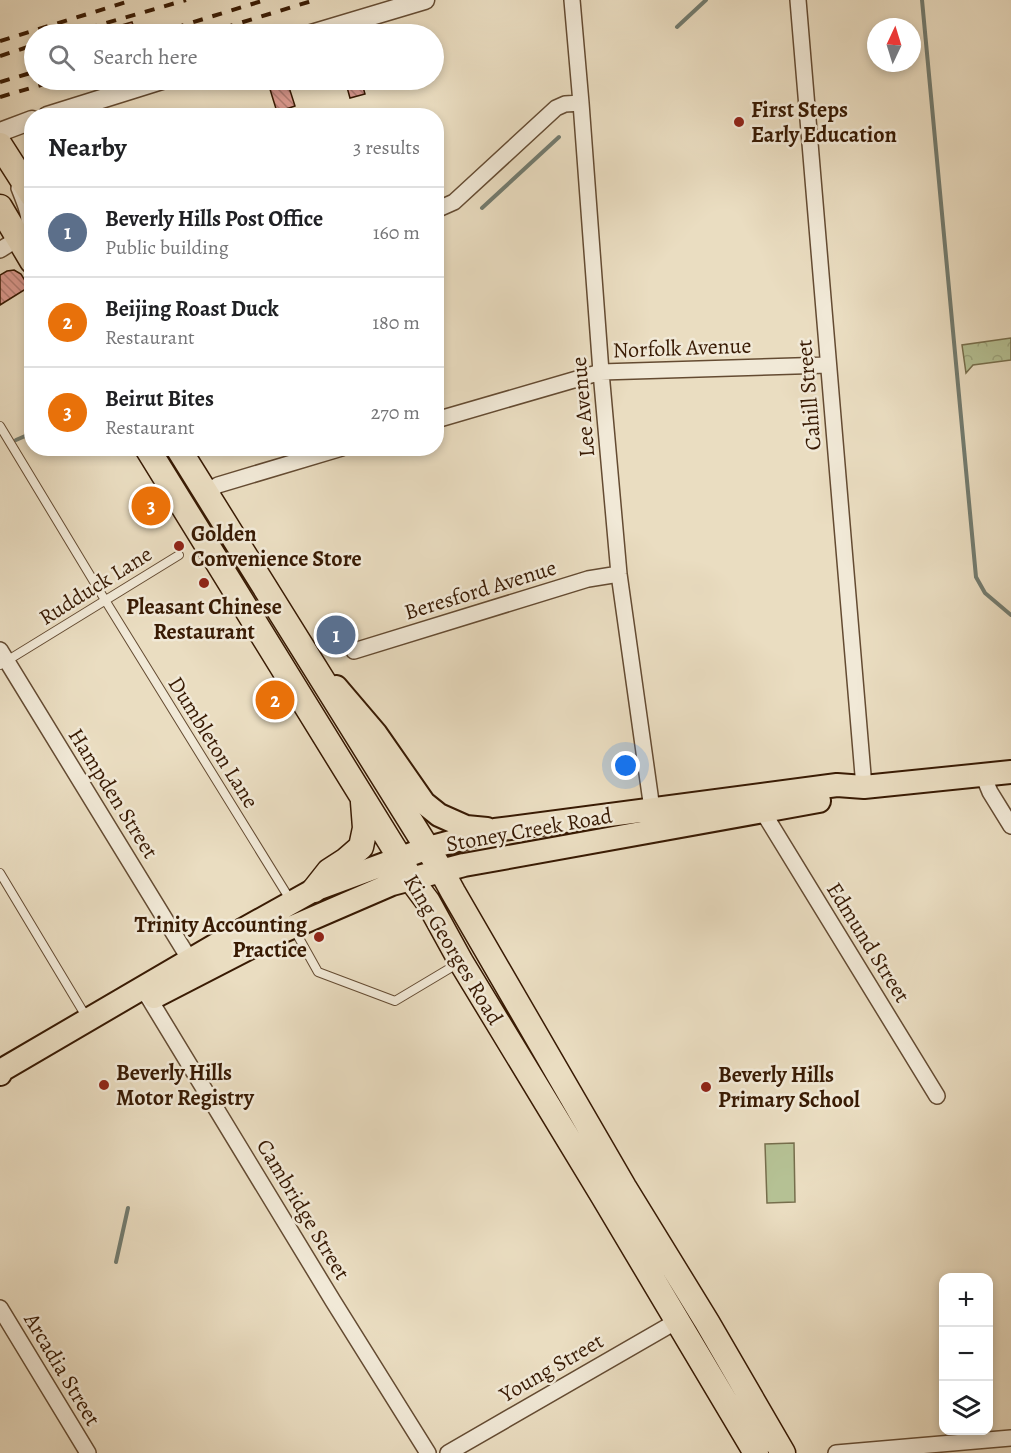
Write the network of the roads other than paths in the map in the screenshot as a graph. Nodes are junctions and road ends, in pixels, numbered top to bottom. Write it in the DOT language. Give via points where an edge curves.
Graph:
graph roads {
  1 [pos="424,0"];
  2 [pos="572,0"];
  3 [pos="798,0"];
  4 [pos="344,24"];
  5 [pos="137,90"];
  6 [pos="581,103"];
  7 [pos="93,108"];
  8 [pos="24,123"];
  9 [pos="0,132"];
  10 [pos="4,151"];
  11 [pos="24,182"];
  12 [pos="24,201"];
  13 [pos="0,207"];
  14 [pos="444,207"];
  15 [pos="24,232"];
  16 [pos="9,244"];
  17 [pos="24,255"];
  18 [pos="828,365"];
  19 [pos="601,372"];
  20 [pos="444,418"];
  21 [pos="0,426"];
  22 [pos="152,456"];
  23 [pos="183,456"];
  24 [pos="315,456"];
  25 [pos="206,493"];
  26 [pos="179,555"];
  27 [pos="619,574"];
  28 [pos="105,600"];
  29 [pos="354,651"];
  30 [pos="2,659"];
  31 [pos="311,662"];
  32 [pos="1011,772"];
  33 [pos="983,775"];
  34 [pos="864,787"];
  35 [pos="363,799"];
  36 [pos="652,809"];
  37 [pos="763,812"];
  38 [pos="1011,826"];
  39 [pos="495,830"];
  40 [pos="428,848"];
  41 [pos="405,868"];
  42 [pos="441,870"];
  43 [pos="0,873"];
  44 [pos="314,890"];
  45 [pos="291,903"];
  46 [pos="293,926"];
  47 [pos="190,960"];
  48 [pos="461,962"];
  49 [pos="146,994"];
  50 [pos="88,1019"];
  51 [pos="0,1074"];
  52 [pos="0,1080"];
  53 [pos="937,1096"];
  54 [pos="0,1308"];
  55 [pos="677,1321"];
  56 [pos="1011,1438"];
  57 [pos="88,1453"];
  58 [pos="428,1453"];
  59 [pos="439,1453"];
  60 [pos="448,1453"];
  61 [pos="756,1453"];
  62 [pos="783,1453"];
  63 [pos="836,1453"];
  1 -- 4 [label="street"];
  2 -- 6 [label="street, Lee Avenue"];
  3 -- 18 [label="street, Cahill Street"];
  5 -- 7 [label="street"];
  6 -- 14 [label="street" via="556,108"];
  6 -- 19 [label="street, Lee Avenue"];
  8 -- 9 [label="street"];
  10 -- 11 [label="highway"];
  10 -- 12 [label="street"];
  13 -- 16 [label="highway"];
  15 -- 16 [label="street"];
  16 -- 17 [label="highway"];
  18 -- 19 [label="street, Norfolk Avenue"];
  18 -- 34 [label="street, Cahill Street"];
  19 -- 20 [label="street, Norfolk Avenue"];
  19 -- 27 [label="street, Lee Avenue"];
  21 -- 28 [label="lane, Dumbleton Lane"];
  22 -- 35 [label="highway, King Georges Road"];
  23 -- 25 [label="highway, King Georges Road"];
  24 -- 25 [label="street" via="218,485"];
  25 -- 31 [label="highway, King Georges Road"];
  26 -- 28 [label="lane, Rudduck Lane"];
  27 -- 29 [label="street, Beresford Avenue" via="588,579"];
  27 -- 36 [label="street, Lee Avenue"];
  28 -- 30 [label="lane, Rudduck Lane"];
  28 -- 45 [label="lane, Dumbleton Lane"];
  30 -- 47 [label="street, Hampden Street"];
  31 -- 39 [label="main road" via="376,734 424,802 439,815 466,827"];
  31 -- 40 [label="highway, King Georges Road"];
  32 -- 33 [label="main road, Stoney Creek Road"];
  33 -- 34 [label="main road, Stoney Creek Road"];
  33 -- 38 [label="street"];
  34 -- 36 [label="main road, Stoney Creek Road" via="837,785"];
  34 -- 37 [label="main road, Stoney Creek Road" via="840,797"];
  35 -- 41 [label="highway, King Georges Road"];
  35 -- 44 [label="highway" via="362,847 329,871"];
  36 -- 39 [label="main road, Stoney Creek Road"];
  37 -- 42 [label="main road, Stoney Creek Road"];
  37 -- 53 [label="street, Edmund Street"];
  39 -- 40 [label="main road, Stoney Creek Road"];
  40 -- 41 [label="main road, Stoney Creek Road"];
  40 -- 42 [label="highway, King Georges Road"];
  41 -- 42 [label="main road, Stoney Creek Road"];
  41 -- 44 [label="main road, Stoney Creek Road"];
  41 -- 46 [label="main road, Stoney Creek Road" via="392,884"];
  41 -- 48 [label="highway, King Georges Road"];
  42 -- 62 [label="highway, King Georges Road"];
  43 -- 50 [label="lane"];
  44 -- 45 [label="main road, Stoney Creek Road"];
  45 -- 47 [label="main road, Stoney Creek Road"];
  46 -- 48 [label="lane" via="318,972 395,1001"];
  46 -- 49 [label="main road, Stoney Creek Road"];
  47 -- 49 [label="main road, Stoney Creek Road"];
  48 -- 55 [label="highway, King Georges Road"];
  49 -- 50 [label="main road, Stoney Creek Road"];
  49 -- 52 [label="main road, Stoney Creek Road" via="9,1080"];
  49 -- 58 [label="street, Cambridge Street"];
  50 -- 51 [label="main road, Stoney Creek Road"];
  54 -- 57 [label="street, Arcadia Street"];
  55 -- 60 [label="street, Young Street"];
  55 -- 61 [label="highway, King Georges Road"];
  56 -- 63 [label="street"];
  58 -- 59 [label="street"];
}
